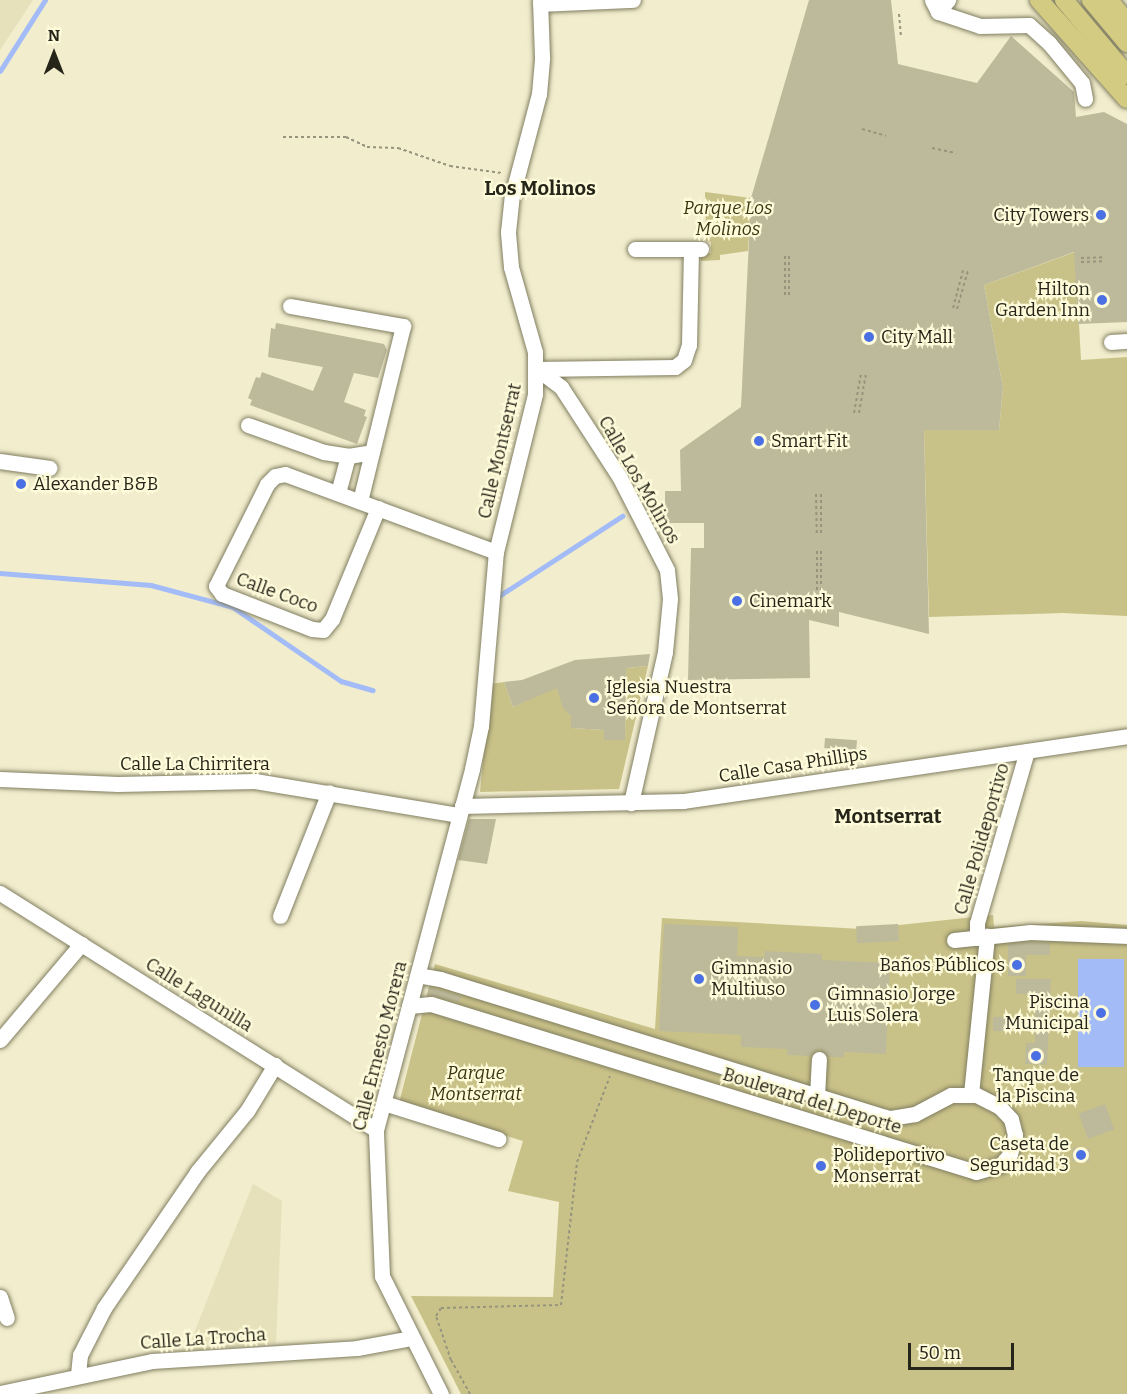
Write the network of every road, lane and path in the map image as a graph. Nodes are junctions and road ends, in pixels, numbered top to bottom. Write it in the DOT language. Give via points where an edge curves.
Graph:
graph roads {
  1 [pos="633,0"];
  2 [pos="948,0"];
  3 [pos="1039,0"];
  4 [pos="1064,0"];
  5 [pos="1090,0"];
  6 [pos="1109,0"];
  7 [pos="540,2"];
  8 [pos="935,6"];
  9 [pos="899,14"];
  10 [pos="1127,22"];
  11 [pos="901,37"];
  12 [pos="1127,43"];
  13 [pos="1127,75"];
  14 [pos="1085,99"];
  15 [pos="1127,99"];
  16 [pos="862,129"];
  17 [pos="283,136"];
  18 [pos="886,136"];
  19 [pos="932,148"];
  20 [pos="955,153"];
  21 [pos="518,175"];
  22 [pos="635,249"];
  23 [pos="785,256"];
  24 [pos="789,256"];
  25 [pos="1104,259"];
  26 [pos="1081,260"];
  27 [pos="963,270"];
  28 [pos="968,271"];
  29 [pos="290,306"];
  30 [pos="1127,341"];
  31 [pos="1111,342"];
  32 [pos="537,369"];
  33 [pos="861,374"];
  34 [pos="866,374"];
  35 [pos="854,413"];
  36 [pos="859,413"];
  37 [pos="248,425"];
  38 [pos="372,452"];
  39 [pos="348,456"];
  40 [pos="0,460"];
  41 [pos="50,468"];
  42 [pos="338,493"];
  43 [pos="818,494"];
  44 [pos="360,501"];
  45 [pos="378,508"];
  46 [pos="819,533"];
  47 [pos="819,551"];
  48 [pos="496,552"];
  49 [pos="819,591"];
  50 [pos="1127,736"];
  51 [pos="1027,751"];
  52 [pos="0,779"];
  53 [pos="329,792"];
  54 [pos="631,803"];
  55 [pos="460,811"];
  56 [pos="0,893"];
  57 [pos="280,916"];
  58 [pos="1127,936"];
  59 [pos="982,937"];
  60 [pos="954,940"];
  61 [pos="81,944"];
  62 [pos="417,975"];
  63 [pos="409,1006"];
  64 [pos="0,1041"];
  65 [pos="819,1059"];
  66 [pos="616,1062"];
  67 [pos="275,1065"];
  68 [pos="971,1094"];
  69 [pos="817,1096"];
  70 [pos="384,1103"];
  71 [pos="376,1130"];
  72 [pos="498,1139"];
  73 [pos="0,1297"];
  74 [pos="7,1318"];
  75 [pos="412,1338"];
  76 [pos="78,1374"];
  77 [pos="0,1393"];
  78 [pos="441,1394"];
  79 [pos="470,1394"];
  1 -- 7 [label="street"];
  2 -- 8 [label="street"];
  3 -- 15 [label="main road"];
  4 -- 13 [label="main road"];
  5 -- 12 [label="main road"];
  6 -- 10 [label="main road"];
  7 -- 21 [label="street, Calle Montserrat" via="539,94"];
  8 -- 14 [label="street" via="980,26 1029,25 1082,83"];
  9 -- 11 [label="path"];
  16 -- 18 [label="path"];
  17 -- 21 [label="path" via="346,137 367,147 398,148 450,166"];
  19 -- 20 [label="path"];
  21 -- 32 [label="street, Calle Montserrat" via="509,213 509,254"];
  22 -- 32 [label="street" via="696,249 684,360 675,367"];
  23 -- 24 [label="path" via="787,296"];
  25 -- 26 [label="path"];
  27 -- 28 [label="path" via="955,309"];
  29 -- 38 [label="street" via="403,326"];
  30 -- 31 [label="street"];
  32 -- 48 [label="street, Calle Montserrat" via="535,394"];
  32 -- 54 [label="street, Calle Los Molinos" via="561,387 620,478 667,570 670,599 665,652"];
  33 -- 35 [label="path"];
  34 -- 36 [label="path"];
  37 -- 39 [label="street" via="324,452"];
  38 -- 39 [label="street"];
  38 -- 44 [label="street"];
  39 -- 42 [label="street"];
  40 -- 41 [label="street"];
  42 -- 44 [label="street, Calle Coco"];
  42 -- 45 [label="street, Calle Coco" via="285,474 275,476 217,576 216,585 222,594 323,630 332,619"];
  43 -- 46 [label="path"];
  44 -- 45 [label="street, Calle Coco"];
  45 -- 48 [label="street, Calle Coco"];
  47 -- 49 [label="path"];
  48 -- 55 [label="street, Calle Montserrat" via="481,726"];
  50 -- 51 [label="street, Calle Casa Phillips"];
  51 -- 54 [label="street, Calle Casa Phillips" via="780,789"];
  51 -- 59 [label="street, Calle Polideportivo" via="977,923"];
  52 -- 53 [label="street, Calle La Chirritera" via="118,784 255,781"];
  53 -- 55 [label="street, Calle La Chirritera"];
  53 -- 57 [label="street"];
  54 -- 55 [label="street, Calle Casa Phillips"];
  55 -- 62 [label="street, Calle Ernesto Morera"];
  56 -- 61 [label="street, Calle Lagunilla"];
  58 -- 59 [label="street" via="1031,932"];
  59 -- 60 [label="street"];
  59 -- 68 [label="street, Calle Polideportivo"];
  61 -- 64 [label="street"];
  61 -- 67 [label="street, Calle Lagunilla"];
  62 -- 63 [label="street, Calle Ernesto Morera"];
  62 -- 69 [label="street, Boulevard del Deporte" via="452,982"];
  63 -- 66 [label="street, Boulevard del Deporte" via="431,1004"];
  63 -- 70 [label="street, Calle Ernesto Morera"];
  65 -- 69 [label="street"];
  66 -- 68 [label="street, Boulevard del Deporte" via="976,1172 992,1169 1010,1154 1015,1135 1011,1119 1000,1107"];
  66 -- 79 [label="path" via="577,1162 561,1305 441,1308 435,1317"];
  67 -- 71 [label="street, Calle Lagunilla"];
  67 -- 76 [label="street" via="248,1111 197,1172 104,1308 81,1355"];
  68 -- 69 [label="street, Boulevard del Deporte" via="951,1095 901,1119"];
  70 -- 71 [label="street, Calle Ernesto Morera"];
  70 -- 72 [label="street"];
  71 -- 75 [label="street, Calle Ernesto Morera" via="382,1276"];
  73 -- 74 [label="street"];
  75 -- 76 [label="street, Calle La Trocha" via="357,1348 152,1361"];
  75 -- 78 [label="street, Calle Ernesto Morera"];
  76 -- 77 [label="street, Calle La Trocha"];
}
